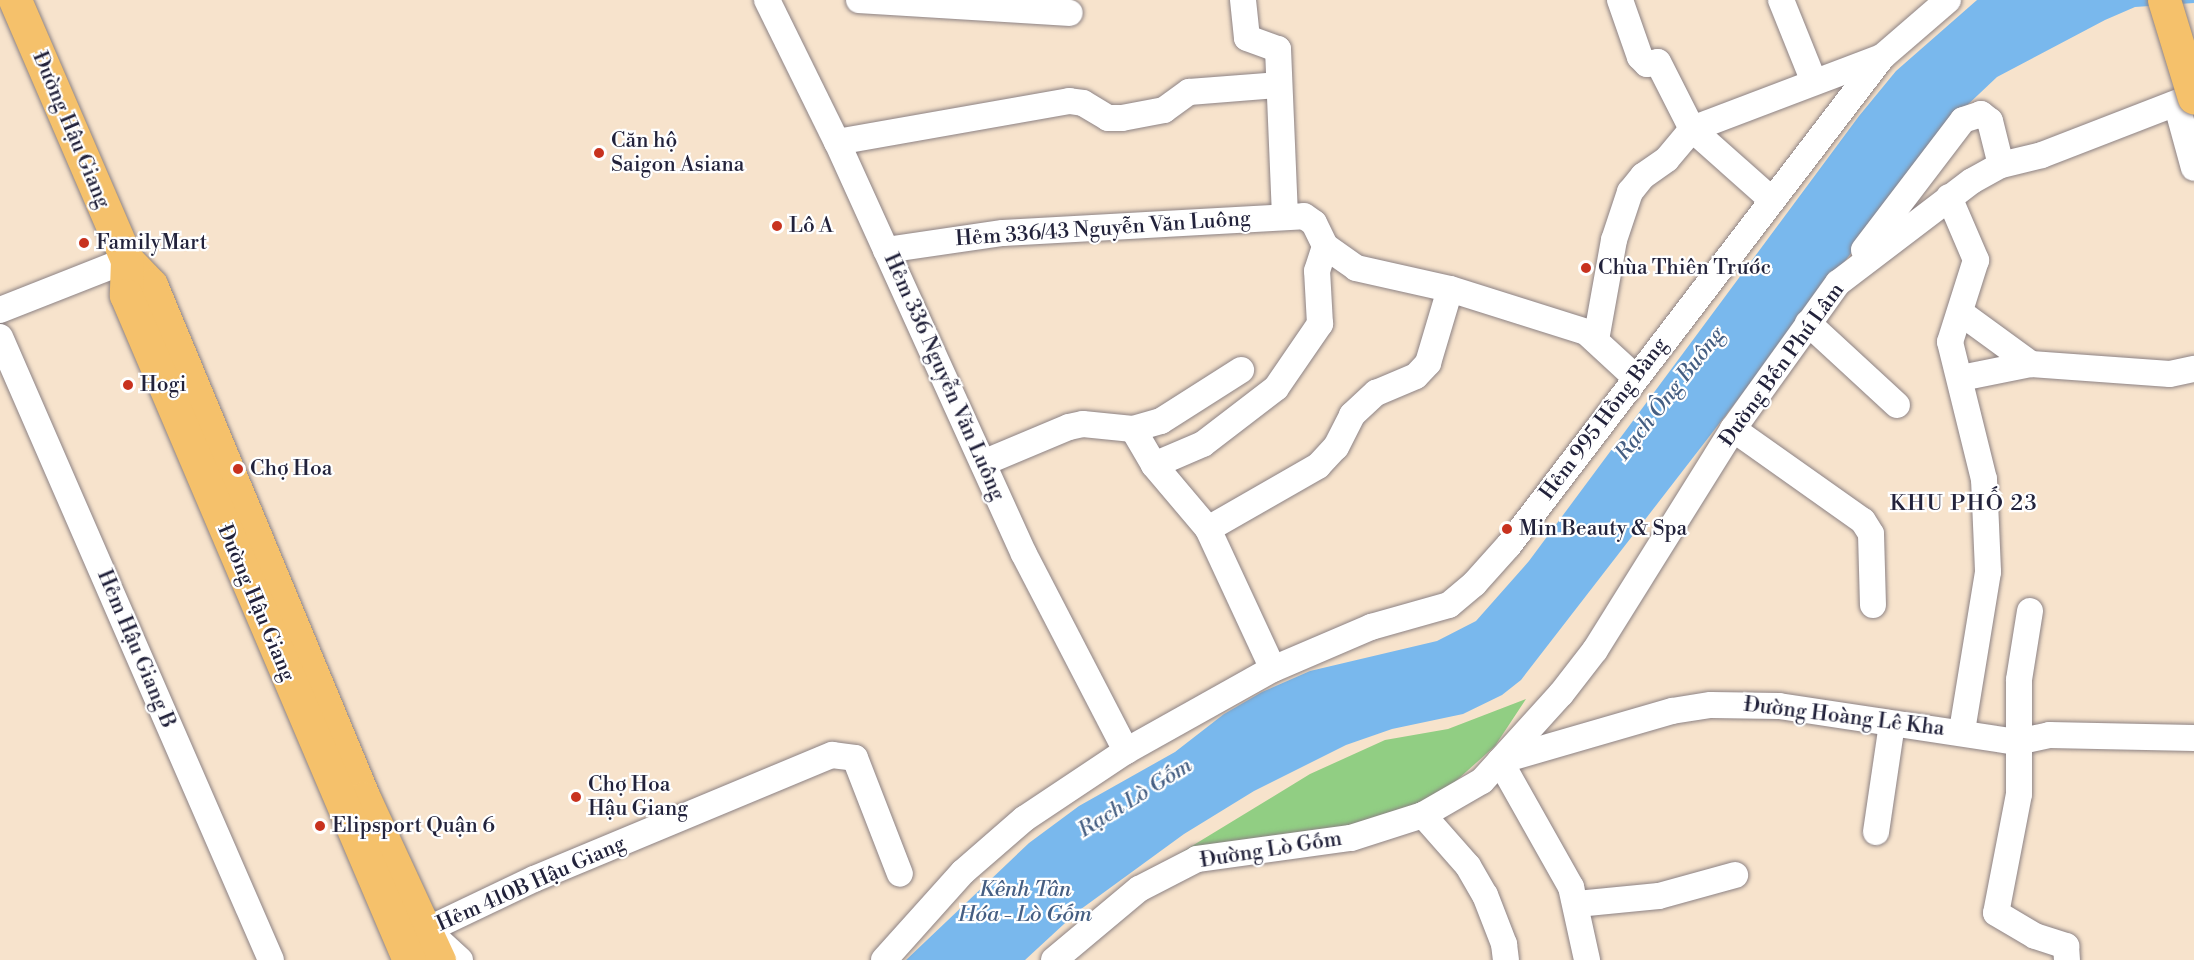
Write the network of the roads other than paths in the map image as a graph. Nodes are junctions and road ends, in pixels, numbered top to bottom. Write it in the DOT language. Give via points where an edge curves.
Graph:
graph roads {
  1 [pos="15,0"];
  2 [pos="767,0"];
  3 [pos="859,0"];
  4 [pos="1243,0"];
  5 [pos="1620,0"];
  6 [pos="1781,0"];
  7 [pos="1948,0"];
  8 [pos="2164,0"];
  9 [pos="1070,13"];
  10 [pos="1882,57"];
  11 [pos="1814,82"];
  12 [pos="1277,85"];
  13 [pos="2188,100"];
  14 [pos="1692,129"];
  15 [pos="837,142"];
  16 [pos="2001,165"];
  17 [pos="2194,168"];
  18 [pos="1949,196"];
  19 [pos="1772,200"];
  20 [pos="1285,216"];
  21 [pos="1325,246"];
  22 [pos="886,250"];
  23 [pos="127,260"];
  24 [pos="1838,283"];
  25 [pos="1450,289"];
  26 [pos="0,310"];
  27 [pos="1961,313"];
  28 [pos="1808,323"];
  29 [pos="0,337"];
  30 [pos="1596,340"];
  31 [pos="2031,364"];
  32 [pos="2194,369"];
  33 [pos="1241,370"];
  34 [pos="1635,377"];
  35 [pos="1961,378"];
  36 [pos="1897,405"];
  37 [pos="1133,429"];
  38 [pos="1733,429"];
  39 [pos="982,463"];
  40 [pos="1154,465"];
  41 [pos="1208,529"];
  42 [pos="1873,605"];
  43 [pos="2030,611"];
  44 [pos="1273,669"];
  45 [pos="1892,724"];
  46 [pos="1962,730"];
  47 [pos="2194,738"];
  48 [pos="2017,741"];
  49 [pos="1125,751"];
  50 [pos="1500,761"];
  51 [pos="1423,815"];
  52 [pos="1876,832"];
  53 [pos="900,874"];
  54 [pos="1735,875"];
  55 [pos="1577,904"];
  56 [pos="409,948"];
  57 [pos="2066,953"];
  58 [pos="1061,958"];
  59 [pos="271,960"];
  60 [pos="439,960"];
  61 [pos="460,960"];
  62 [pos="884,960"];
  63 [pos="1506,960"];
  64 [pos="1587,960"];
  1 -- 23 [label="main road, Đường Hậu Giang"];
  2 -- 15 [label="street, Hẻm 336 Nguyễn Văn Luông"];
  3 -- 9 [label="street"];
  4 -- 12 [label="street" via="1247,38 1278,50"];
  5 -- 14 [label="street" via="1640,57 1647,64 1658,62"];
  6 -- 11 [label="street"];
  7 -- 10 [label="street, Hẻm 995 Hồng Bàng"];
  8 -- 13 [label="main road, bridge"];
  10 -- 11 [label="street, Hẻm 995 Hồng Bàng"];
  10 -- 19 [label="street, Hẻm 995 Hồng Bàng"];
  11 -- 14 [label="street, Hẻm 995 Hồng Bàng"];
  12 -- 15 [label="street" via="1189,92 1164,110 1122,118 1108,118 1092,107 1069,101"];
  12 -- 20 [label="street"];
  13 -- 16 [label="street, Đường Bến Phú Lâm" via="2042,155"];
  13 -- 17 [label="street"];
  14 -- 19 [label="street"];
  14 -- 30 [label="street, Hẻm 995 Hồng Bàng" via="1667,159 1630,192 1614,240"];
  15 -- 22 [label="street, Hẻm 336 Nguyễn Văn Luông"];
  16 -- 18 [label="street, Đường Bến Phú Lâm"];
  16 -- 24 [label="street" via="1990,122 1981,114 1963,120"];
  18 -- 24 [label="street, Đường Bến Phú Lâm"];
  18 -- 27 [label="street" via="1976,260"];
  19 -- 34 [label="street, Hẻm 995 Hồng Bàng"];
  20 -- 21 [label="street, Hẻm 336/43 Nguyễn Văn Luông" via="1304,216 1314,223"];
  20 -- 22 [label="street, Hẻm 336/43 Nguyễn Văn Luông" via="1003,233"];
  21 -- 25 [label="street" via="1356,268"];
  21 -- 40 [label="street" via="1316,280 1320,324 1276,388 1203,444"];
  22 -- 39 [label="street, Hẻm 336 Nguyễn Văn Luông"];
  23 -- 26 [label="street"];
  23 -- 56 [label="main road, Đường Hậu Giang" via="126,295"];
  24 -- 28 [label="street, Đường Bến Phú Lâm"];
  25 -- 30 [label="street" via="1586,332"];
  25 -- 41 [label="street" via="1428,363 1416,376 1377,393 1352,415 1336,447 1318,466"];
  27 -- 31 [label="street"];
  27 -- 35 [label="street" via="1950,342"];
  28 -- 36 [label="street"];
  28 -- 38 [label="street, Đường Bến Phú Lâm"];
  29 -- 59 [label="street, Hẻm Hậu Giang B"];
  30 -- 34 [label="street"];
  31 -- 32 [label="street" via="2170,374"];
  31 -- 35 [label="street"];
  33 -- 37 [label="street" via="1161,421"];
  34 -- 44 [label="street, Hẻm 995 Hồng Bàng" via="1509,545 1449,605 1371,627"];
  35 -- 46 [label="street" via="1984,479 1988,572"];
  37 -- 39 [label="street" via="1069,427"];
  37 -- 40 [label="street"];
  38 -- 42 [label="street" via="1863,521 1871,534"];
  38 -- 50 [label="street, Đường Bến Phú Lâm" via="1595,650"];
  39 -- 49 [label="street, Hẻm 336 Nguyễn Văn Luông"];
  40 -- 41 [label="street"];
  41 -- 44 [label="street"];
  43 -- 48 [label="street" via="2019,680"];
  44 -- 49 [label="street, Hẻm 995 Hồng Bàng"];
  45 -- 46 [label="street, Đường Hoàng Lê Kha"];
  45 -- 50 [label="street, Đường Hoàng Lê Kha" via="1779,706 1711,705 1672,711"];
  45 -- 52 [label="street"];
  46 -- 48 [label="street, Đường Hoàng Lê Kha"];
  47 -- 48 [label="street, Đường Hoàng Lê Kha" via="2049,735"];
  48 -- 57 [label="street" via="2019,794 1996,913"];
  49 -- 62 [label="street, Hẻm 995 Hồng Bàng" via="1024,819 963,872"];
  50 -- 51 [label="street, Đường Lò Gốm" via="1482,781"];
  50 -- 55 [label="street" via="1565,872"];
  51 -- 58 [label="street, Đường Lò Gốm" via="1352,838 1197,859 1139,889"];
  51 -- 63 [label="street" via="1468,866 1479,885 1504,944"];
  53 -- 56 [label="street, Hẻm 410B Hậu Giang" via="855,758 832,755 534,879"];
  54 -- 55 [label="street" via="1659,896"];
  55 -- 64 [label="street"];
  56 -- 60 [label="main road, Đường Hậu Giang"];
  56 -- 61 [label="street, Đường Hậu Giang"];
}
